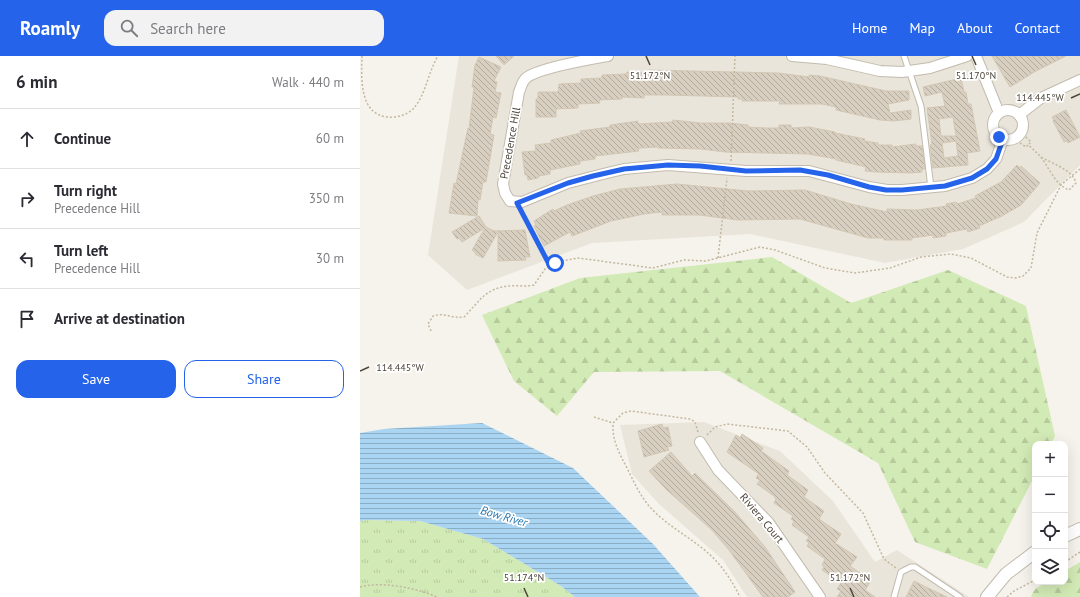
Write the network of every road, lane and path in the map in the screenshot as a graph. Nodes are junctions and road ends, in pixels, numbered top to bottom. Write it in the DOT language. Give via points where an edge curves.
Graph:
graph roads {
  1 [pos="362,56"];
  2 [pos="438,56"];
  3 [pos="608,56"];
  4 [pos="735,56"];
  5 [pos="792,56"];
  6 [pos="904,56"];
  7 [pos="976,57"];
  8 [pos="910,72"];
  9 [pos="1080,80"];
  10 [pos="361,98"];
  11 [pos="363,102"];
  12 [pos="999,113"];
  13 [pos="1019,115"];
  14 [pos="1026,137"];
  15 [pos="1003,139"];
  16 [pos="1020,143"];
  17 [pos="1028,145"];
  18 [pos="1041,157"];
  19 [pos="731,162"];
  20 [pos="1080,169"];
  21 [pos="1071,175"];
  22 [pos="727,177"];
  23 [pos="1062,185"];
  24 [pos="931,188"];
  25 [pos="517,203"];
  26 [pos="718,258"];
  27 [pos="550,266"];
  28 [pos="431,331"];
  29 [pos="594,417"];
  30 [pos="613,422"];
  31 [pos="700,442"];
  32 [pos="1080,529"];
  33 [pos="1068,535"];
  34 [pos="1080,552"];
  35 [pos="1032,554"];
  36 [pos="1068,560"];
  37 [pos="901,572"];
  38 [pos="1032,582"];
  39 [pos="360,588"];
  40 [pos="438,597"];
  41 [pos="740,597"];
  42 [pos="820,597"];
  43 [pos="894,597"];
  44 [pos="960,597"];
  45 [pos="988,597"];
  46 [pos="1007,597"];
  1 -- 10 [label="path"];
  2 -- 11 [label="path" via="420,99 413,109 404,115 383,117 372,113"];
  3 -- 25 [label="street, Precedence Hill" via="549,70 530,76 523,82 519,92 503,184 507,198"];
  4 -- 19 [label="path"];
  5 -- 8 [label="street" via="827,59 888,72"];
  6 -- 8 [label="lane"];
  7 -- 8 [label="street"];
  7 -- 12 [label="street"];
  8 -- 24 [label="lane" via="922,106"];
  9 -- 13 [label="street" via="1041,98"];
  12 -- 13 [label="street" via="1007,110"];
  12 -- 15 [label="street" via="994,120 994,129"];
  13 -- 15 [label="street" via="1022,124 1020,133 1013,139"];
  14 -- 17 [label="path" via="1031,142"];
  15 -- 24 [label="street" via="996,159 982,173 958,183"];
  16 -- 17 [label="path" via="1026,147"];
  17 -- 18 [label="path"];
  18 -- 21 [label="path"];
  18 -- 23 [label="path"];
  20 -- 21 [label="path"];
  21 -- 23 [label="path"];
  21 -- 23 [label="path" via="1076,183 1069,190"];
  22 -- 26 [label="path"];
  23 -- 26 [label="path" via="1037,233 1031,268 1023,276 1016,278 1007,277 971,258 951,254 921,257 890,268 855,273 826,268 760,247"];
  24 -- 25 [label="street" via="879,189 800,170 746,171 668,165 624,169 593,176"];
  25 -- 27 [label="path"];
  26 -- 27 [label="path" via="706,261 678,260 653,268 578,258"];
  27 -- 28 [label="path" via="534,285 510,285 491,290 475,303 464,317 451,318 443,314 433,316 428,324"];
  29 -- 30 [label="path"];
  30 -- 31 [label="path" via="623,413 631,411 690,419 697,425"];
  30 -- 41 [label="path" via="612,435 617,451 646,502 659,516 708,553 721,567"];
  31 -- 37 [label="path" via="712,429 721,425 733,424 788,431 807,447 863,513 884,558"];
  31 -- 42 [label="street, Riviera Court" via="718,470 769,524"];
  32 -- 33 [label="street"];
  34 -- 36 [label="path"];
  35 -- 45 [label="street" via="1006,574"];
  37 -- 43 [label="lane"];
  37 -- 44 [label="lane" via="915,567"];
  38 -- 46 [label="path"];
  39 -- 40 [label="path" via="393,587 421,591"];
}
